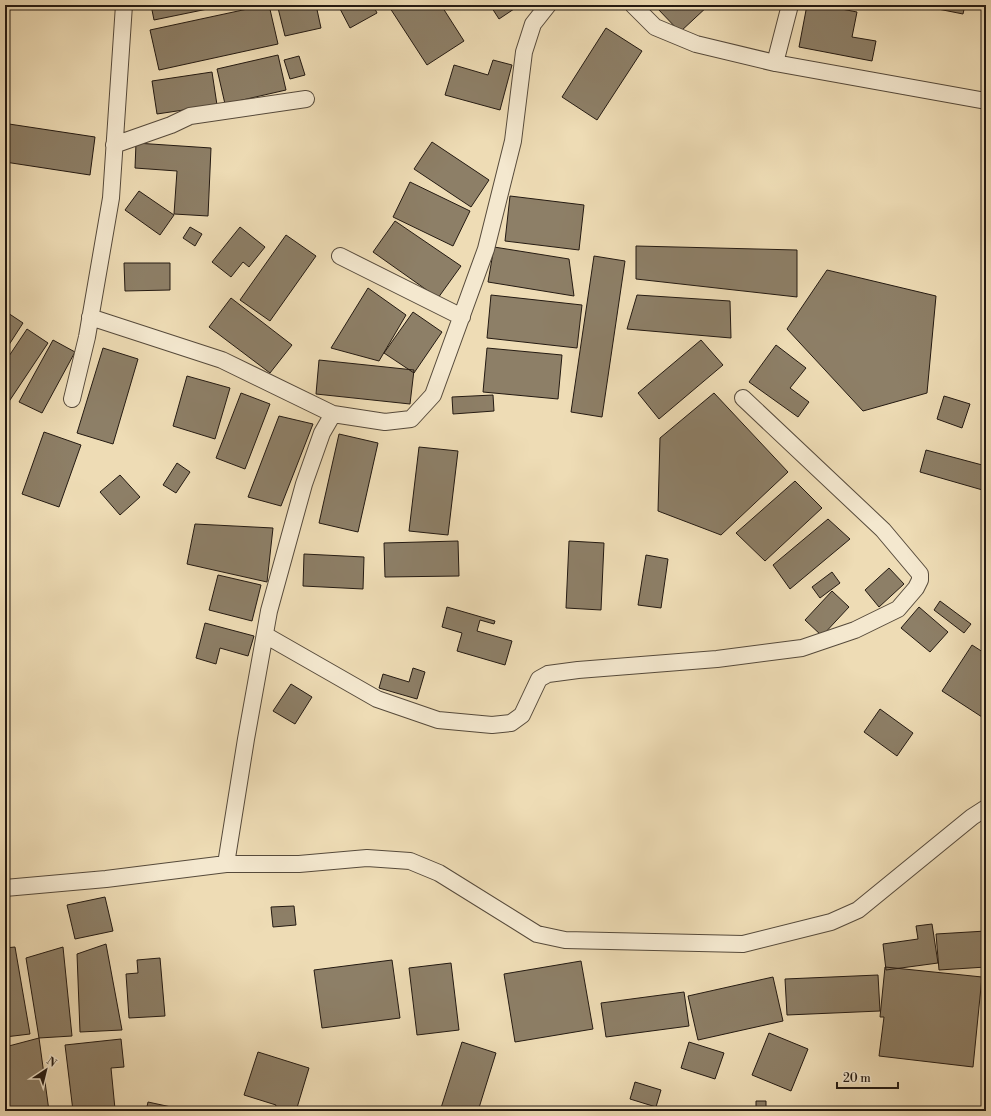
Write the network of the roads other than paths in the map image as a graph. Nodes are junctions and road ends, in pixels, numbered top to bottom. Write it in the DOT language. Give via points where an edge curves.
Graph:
graph roads {
  1 [pos="124,5"];
  2 [pos="548,5"];
  3 [pos="633,5"];
  4 [pos="790,5"];
  5 [pos="775,62"];
  6 [pos="306,99"];
  7 [pos="986,101"];
  8 [pos="114,145"];
  9 [pos="340,256"];
  10 [pos="90,317"];
  11 [pos="462,317"];
  12 [pos="743,398"];
  13 [pos="72,399"];
  14 [pos="333,414"];
  15 [pos="265,635"];
  16 [pos="986,808"];
  17 [pos="226,864"];
  18 [pos="5,888"];
  1 -- 8 [label="street"];
  2 -- 11 [label="street" via="533,24 524,52 513,141 486,249"];
  3 -- 5 [label="street" via="655,27 696,44"];
  4 -- 5 [label="street"];
  5 -- 7 [label="street"];
  6 -- 8 [label="street" via="190,116"];
  8 -- 10 [label="street" via="111,198"];
  9 -- 11 [label="street"];
  10 -- 13 [label="street"];
  10 -- 14 [label="street" via="222,360"];
  11 -- 14 [label="street" via="433,395 411,419 385,422"];
  12 -- 15 [label="street" via="883,530 920,574 916,588 898,610 855,630 802,648 716,659 548,674 539,679 522,715 511,723 492,725 438,720 377,699"];
  14 -- 15 [label="street" via="322,433 304,484 269,611"];
  15 -- 17 [label="street"];
  16 -- 17 [label="street" via="858,910 831,922 743,944 565,940 538,934 439,872 410,861 367,858 299,864"];
  17 -- 18 [label="street"];
}
